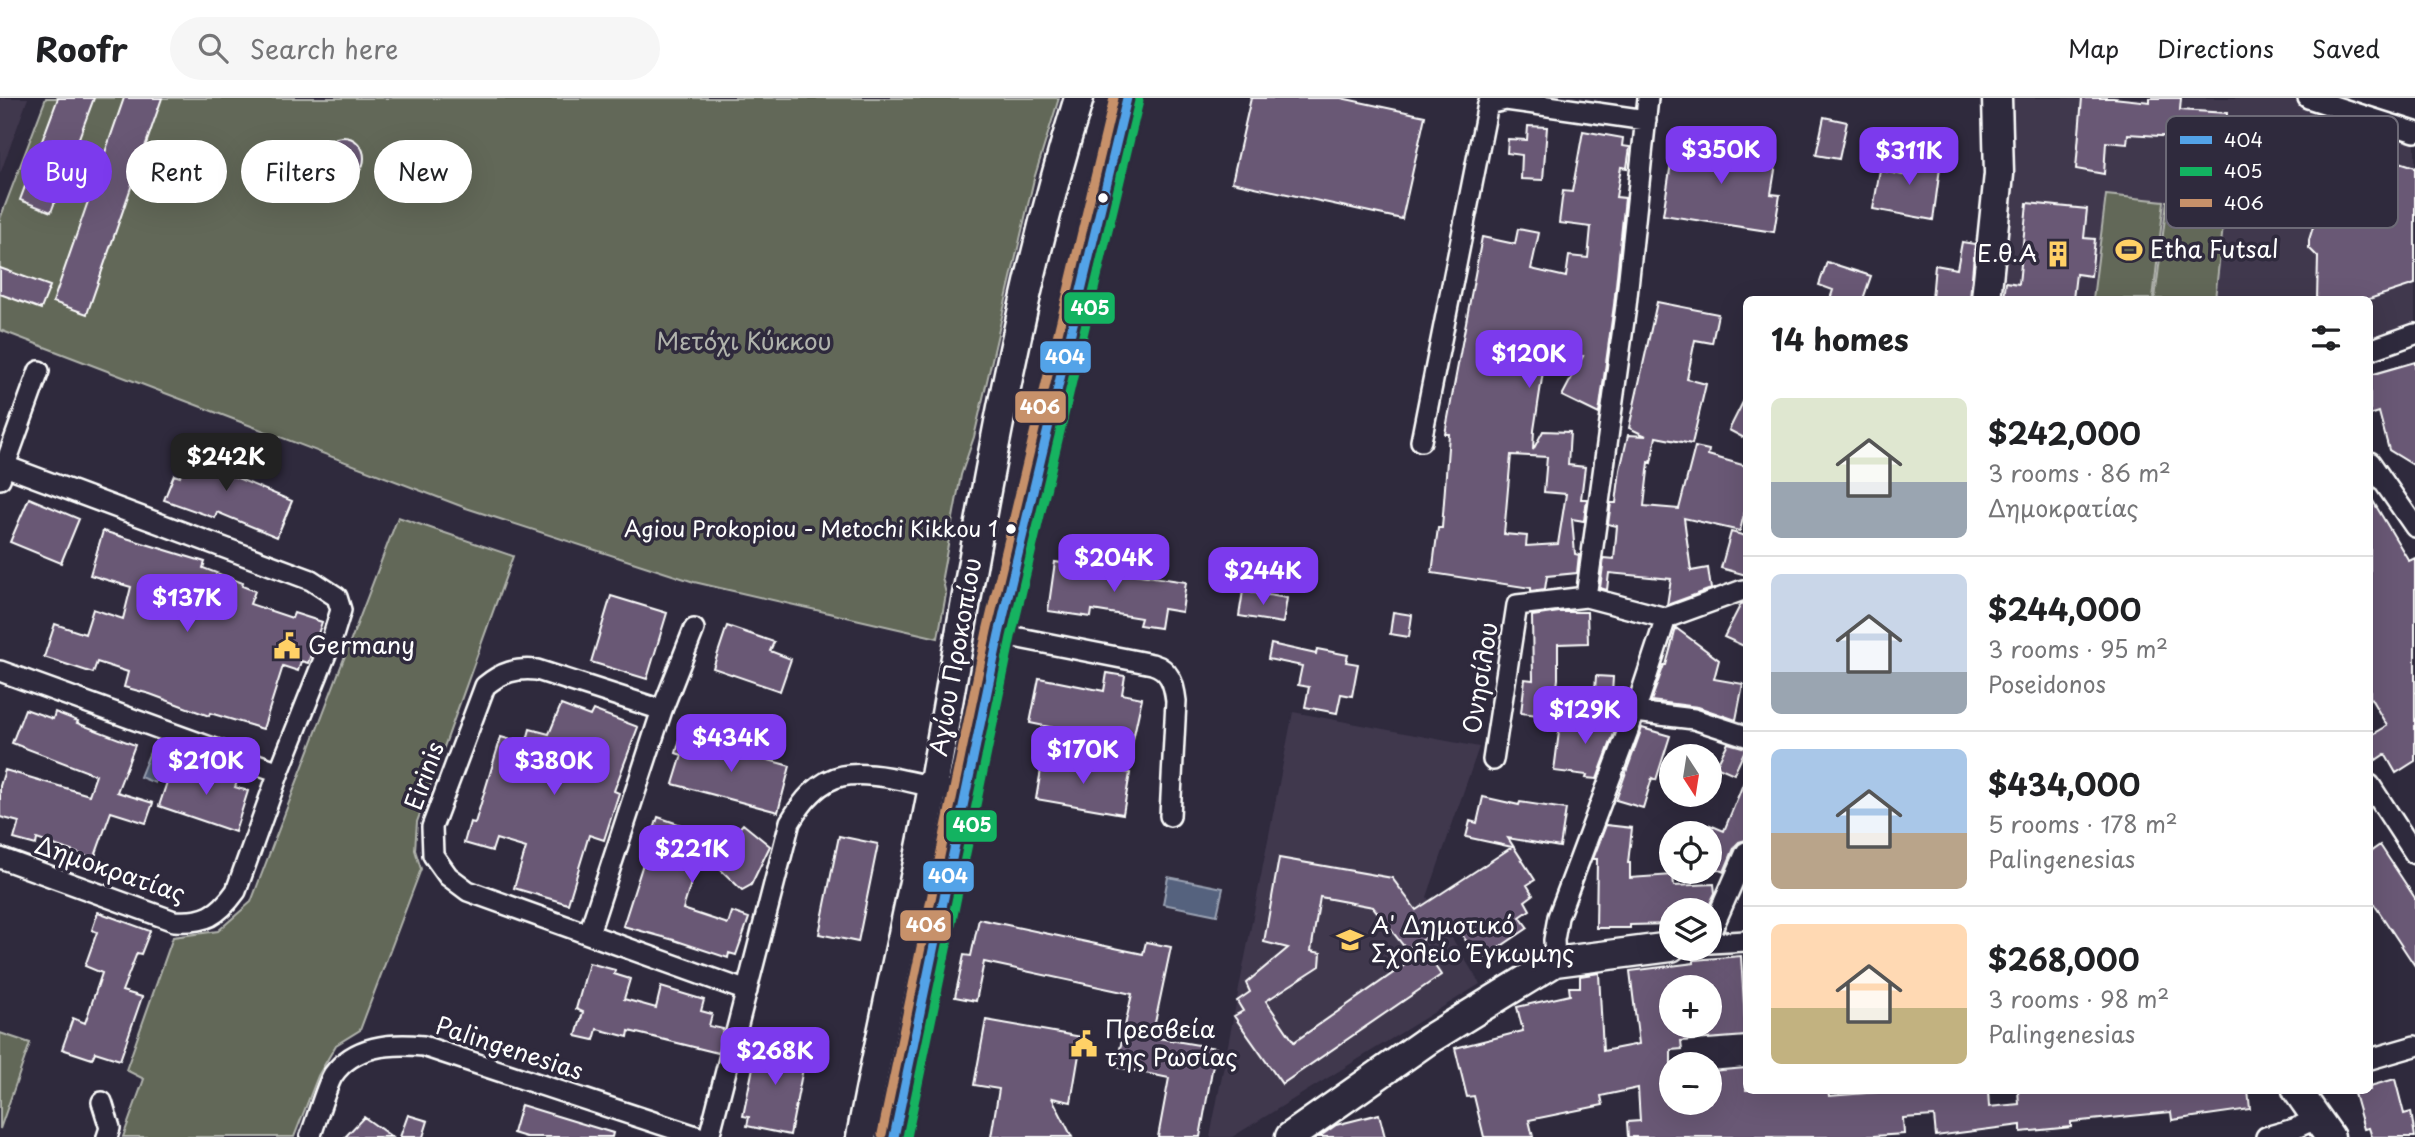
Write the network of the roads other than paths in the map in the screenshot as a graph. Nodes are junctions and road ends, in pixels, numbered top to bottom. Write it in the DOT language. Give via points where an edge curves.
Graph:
graph roads {
  1 [pos="1079,98"];
  2 [pos="1127,98"];
  3 [pos="1648,98"];
  4 [pos="1997,98"];
  5 [pos="2308,98"];
  6 [pos="2365,116"];
  7 [pos="1646,120"];
  8 [pos="2398,127"];
  9 [pos="2415,132"];
  10 [pos="1986,296"];
  11 [pos="2415,334"];
  12 [pos="2373,349"];
  13 [pos="39,371"];
  14 [pos="1421,441"];
  15 [pos="2373,465"];
  16 [pos="2,473"];
  17 [pos="2406,499"];
  18 [pos="2415,527"];
  19 [pos="1743,588"];
  20 [pos="1586,597"];
  21 [pos="1666,618"];
  22 [pos="694,629"];
  23 [pos="999,634"];
  24 [pos="2,677"];
  25 [pos="662,710"];
  26 [pos="1635,712"];
  27 [pos="1743,735"];
  28 [pos="1493,760"];
  29 [pos="279,772"];
  30 [pos="932,788"];
  31 [pos="2373,790"];
  32 [pos="967,795"];
  33 [pos="1170,816"];
  34 [pos="2415,854"];
  35 [pos="0,858"];
  36 [pos="1743,859"];
  37 [pos="1722,907"];
  38 [pos="589,933"];
  39 [pos="1743,941"];
  40 [pos="1722,942"];
  41 [pos="1659,948"];
  42 [pos="1555,961"];
  43 [pos="747,991"];
  44 [pos="2415,1046"];
  45 [pos="2373,1058"];
  46 [pos="2300,1094"];
  47 [pos="103,1102"];
  48 [pos="2323,1128"];
  49 [pos="107,1137"];
  50 [pos="310,1137"];
  51 [pos="699,1137"];
  52 [pos="709,1137"];
  53 [pos="861,1137"];
  54 [pos="894,1137"];
  55 [pos="1290,1137"];
  56 [pos="2266,1137"];
  1 -- 30 [label="main road, Αγίου Προκοπίου" via="1021,312"];
  2 -- 23 [label="main road, Αγίου Προκοπίου"];
  3 -- 7 [label="street"];
  4 -- 10 [label="main road" via="1998,174"];
  5 -- 6 [label="street"];
  7 -- 14 [label="street" via="1506,100 1488,104"];
  7 -- 20 [label="street"];
  8 -- 9 [label="street"];
  11 -- 12 [label="street"];
  13 -- 16 [label="street"];
  15 -- 17 [label="street"];
  16 -- 29 [label="street, Δημοκρατίας" via="310,580 337,597 341,610 332,639"];
  17 -- 18 [label="street"];
  19 -- 21 [label="street"];
  20 -- 21 [label="street"];
  20 -- 28 [label="street, Ονησίλου" via="1517,605"];
  21 -- 26 [label="street"];
  22 -- 25 [label="street"];
  23 -- 32 [label="main road, Αγίου Προκοπίου"];
  23 -- 33 [label="street" via="1152,664 1169,675 1176,701"];
  24 -- 29 [label="street"];
  25 -- 38 [label="street"];
  25 -- 38 [label="street, Eirinis" via="537,670 516,670 496,677 485,686 432,827 433,855 448,876 468,891"];
  26 -- 27 [label="street" via="1694,719"];
  26 -- 42 [label="street" via="1558,917"];
  29 -- 35 [label="street, Δημοκρατίας" via="236,891 211,918 174,921"];
  30 -- 32 [label="street"];
  30 -- 43 [label="street" via="872,775 841,776 802,802 790,822"];
  30 -- 53 [label="main road, Αγίου Προκοπίου"];
  31 -- 34 [label="street"];
  32 -- 54 [label="main road, Αγίου Προκοπίου"];
  36 -- 37 [label="street"];
  38 -- 43 [label="street, Eirinis"];
  39 -- 40 [label="street"];
  41 -- 42 [label="main road"];
  42 -- 55 [label="main road" via="1428,1040"];
  43 -- 52 [label="street"];
  44 -- 45 [label="street"];
  46 -- 48 [label="main road"];
  47 -- 49 [label="street" via="110,1128"];
  48 -- 56 [label="street" via="2294,1129"];
  50 -- 51 [label="street, Palingenesias" via="333,1075 356,1054 393,1044 423,1046"];
}
